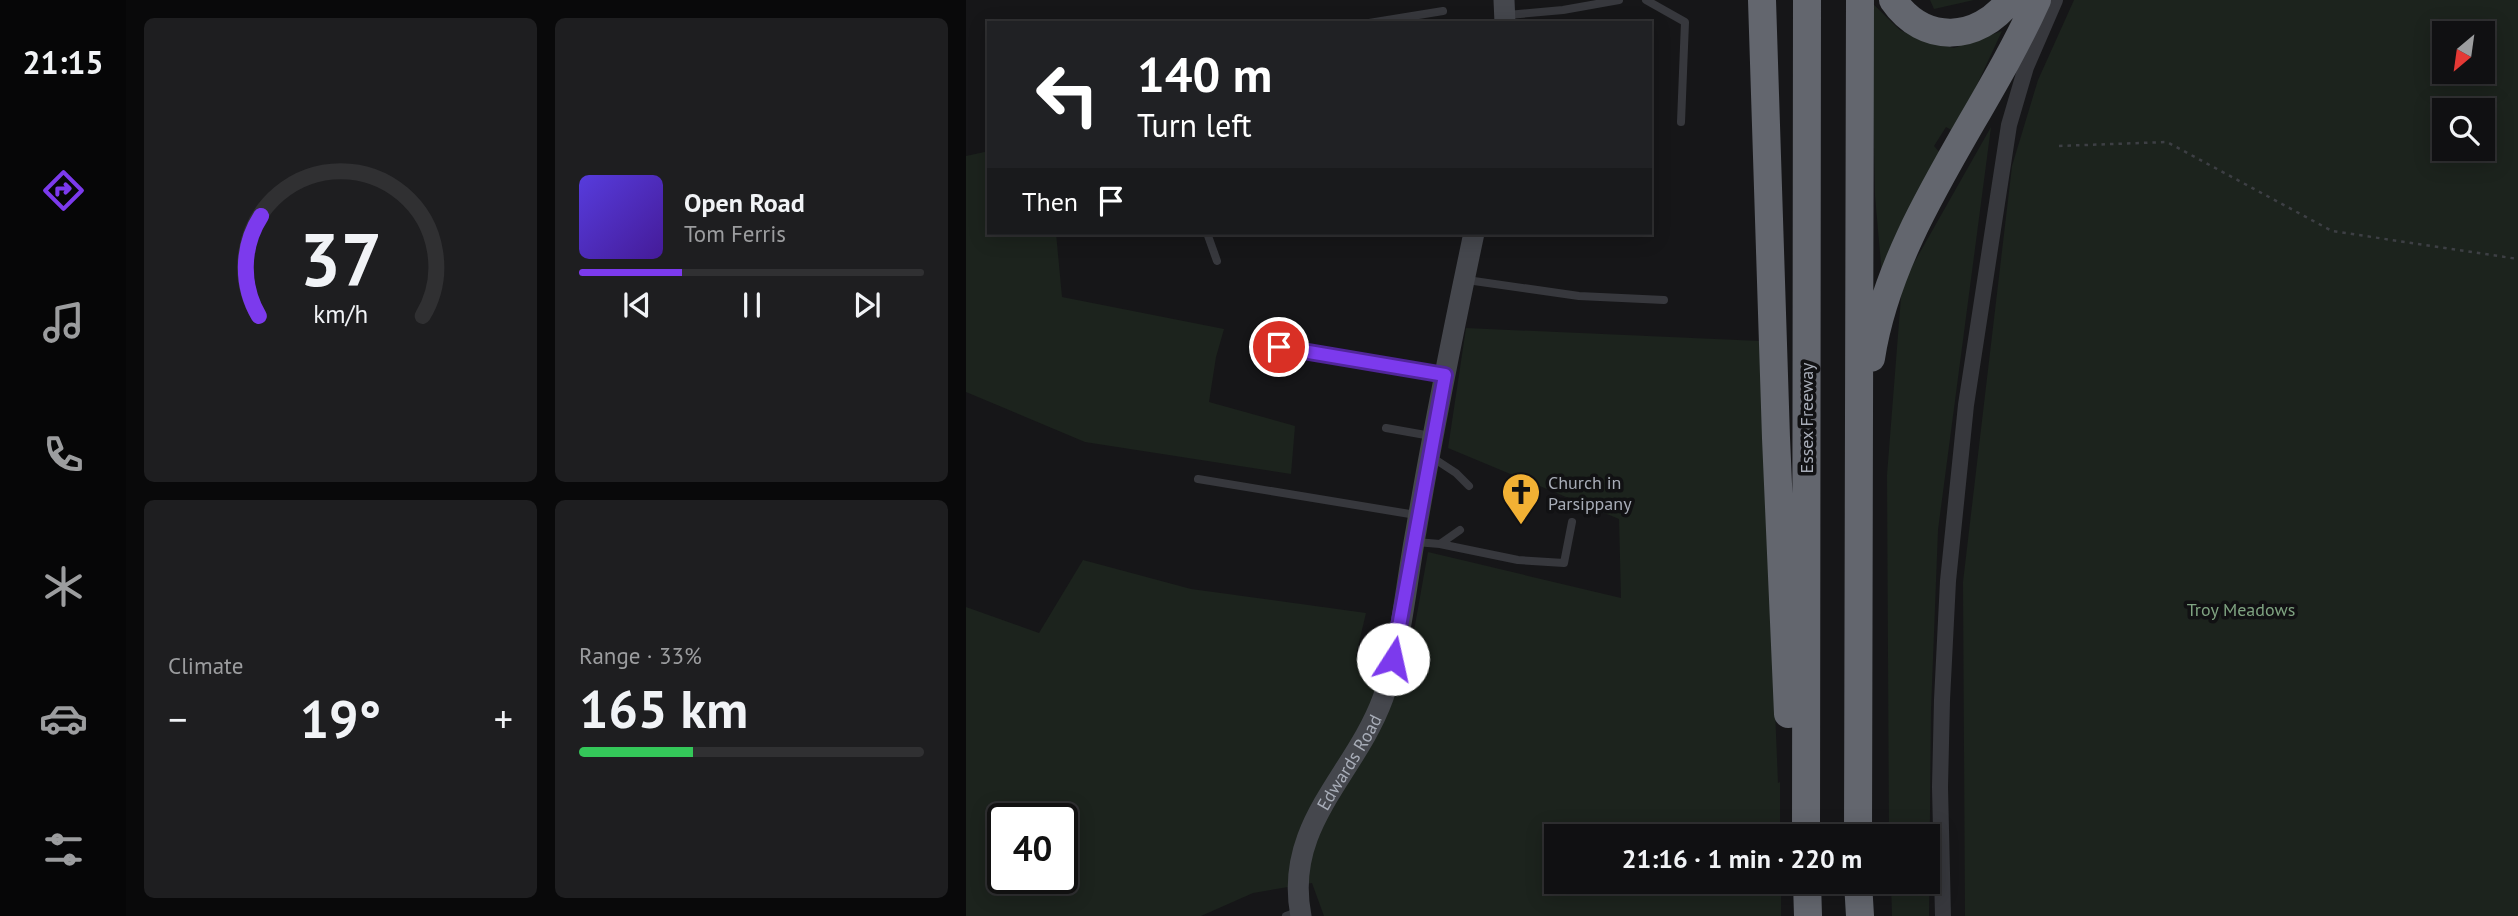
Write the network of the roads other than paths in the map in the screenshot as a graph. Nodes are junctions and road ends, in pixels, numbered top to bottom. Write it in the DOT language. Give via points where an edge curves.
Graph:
graph roads {
  1 [pos="1619,0"];
  2 [pos="1646,0"];
  3 [pos="1762,0"];
  4 [pos="1807,0"];
  5 [pos="1860,0"];
  6 [pos="1893,0"];
  7 [pos="2010,0"];
  8 [pos="2037,0"];
  9 [pos="2056,0"];
  10 [pos="1443,11"];
  11 [pos="1504,13"];
  12 [pos="1381,21"];
  13 [pos="1681,122"];
  14 [pos="1207,235"];
  15 [pos="1474,235"];
  16 [pos="1217,261"];
  17 [pos="1464,279"];
  18 [pos="1664,300"];
  19 [pos="1279,347"];
  20 [pos="1445,375"];
  21 [pos="1386,428"];
  22 [pos="1857,444"];
  23 [pos="1431,446"];
  24 [pos="1198,479"];
  25 [pos="1469,486"];
  26 [pos="1418,516"];
  27 [pos="1572,522"];
  28 [pos="1460,530"];
  29 [pos="1413,542"];
  30 [pos="1440,544"];
  31 [pos="1805,824"];
  32 [pos="1805,824"];
  33 [pos="1858,824"];
  34 [pos="1807,894"];
  35 [pos="1859,894"];
  36 [pos="1296,914"];
  37 [pos="1808,916"];
  38 [pos="1860,916"];
  39 [pos="1943,916"];
  1 -- 11 [label="lane" via="1563,10"];
  2 -- 13 [label="lane" via="1685,22"];
  3 -- 31 [label="highway" via="1792,796"];
  4 -- 32 [label="highway, Essex Freeway"];
  5 -- 22 [label="highway"];
  6 -- 7 [label="highway" via="1921,26 1950,33 1978,29"];
  8 -- 22 [label="highway" via="1894,272 1875,332"];
  9 -- 39 [label="street" via="2026,66 2009,125 1964,418 1942,700"];
  10 -- 12 [label="lane"];
  14 -- 16 [label="lane"];
  15 -- 17 [label="street, Edwards Road"];
  17 -- 18 [label="lane" via="1579,296"];
  17 -- 20 [label="street, Edwards Road"];
  19 -- 20 [label="lane"];
  20 -- 23 [label="street, Edwards Road"];
  21 -- 23 [label="lane"];
  22 -- 33 [label="highway"];
  23 -- 25 [label="lane"];
  23 -- 26 [label="street, Edwards Road"];
  24 -- 26 [label="lane"];
  26 -- 29 [label="street, Edwards Road"];
  27 -- 30 [label="lane" via="1564,563 1518,560"];
  28 -- 30 [label="lane"];
  29 -- 30 [label="lane"];
  29 -- 36 [label="street, Edwards Road" via="1383,697 1309,829 1298,874"];
  34 -- 37 [label="highway"];
  35 -- 38 [label="highway"];
}
